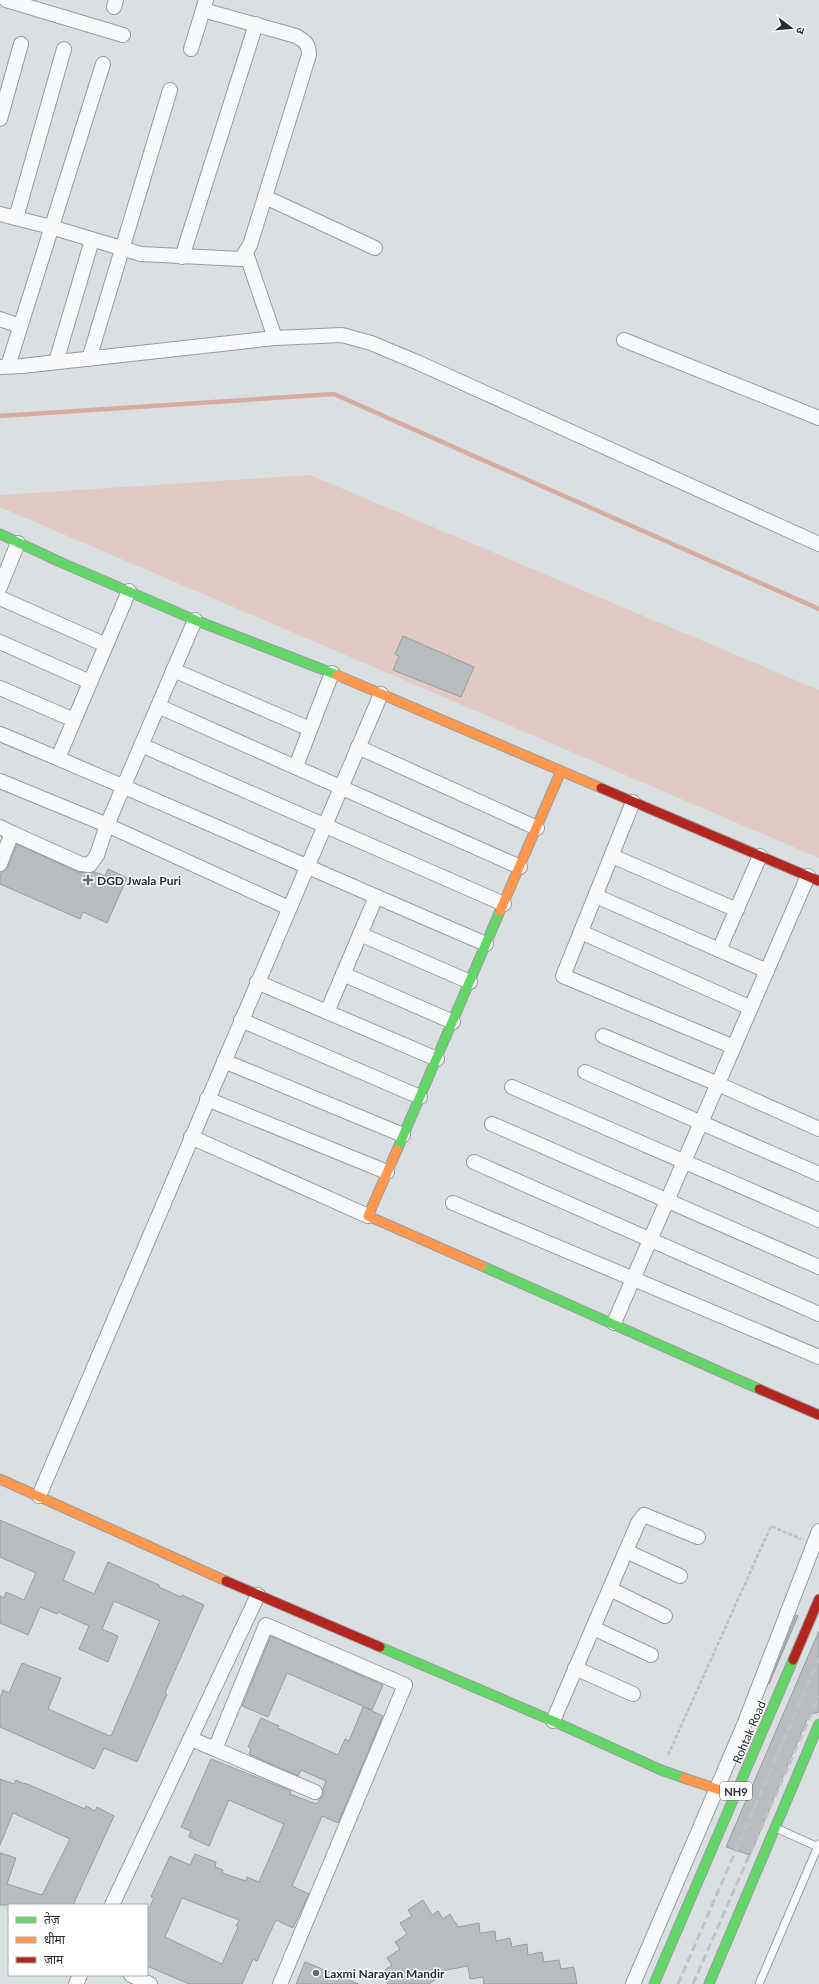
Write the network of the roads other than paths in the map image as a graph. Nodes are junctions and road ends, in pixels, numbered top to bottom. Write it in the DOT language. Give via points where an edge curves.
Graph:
graph roads {
  1 [pos="6,0"];
  2 [pos="205,5"];
  3 [pos="256,24"];
  4 [pos="123,35"];
  5 [pos="21,44"];
  6 [pos="64,49"];
  7 [pos="191,49"];
  8 [pos="103,64"];
  9 [pos="170,90"];
  10 [pos="0,119"];
  11 [pos="265,197"];
  12 [pos="0,214"];
  13 [pos="16,218"];
  14 [pos="51,227"];
  15 [pos="92,240"];
  16 [pos="375,248"];
  17 [pos="122,249"];
  18 [pos="246,254"];
  19 [pos="182,257"];
  20 [pos="0,320"];
  21 [pos="20,326"];
  22 [pos="275,338"];
  23 [pos="624,340"];
  24 [pos="89,359"];
  25 [pos="56,362"];
  26 [pos="4,366"];
  27 [pos="819,418"];
  28 [pos="0,534"];
  29 [pos="18,543"];
  30 [pos="819,544"];
  31 [pos="0,587"];
  32 [pos="129,591"];
  33 [pos="0,598"];
  34 [pos="195,620"];
  35 [pos="0,642"];
  36 [pos="106,645"];
  37 [pos="173,670"];
  38 [pos="332,673"];
  39 [pos="90,682"];
  40 [pos="0,688"];
  41 [pos="380,694"];
  42 [pos="158,706"];
  43 [pos="74,720"];
  44 [pos="310,729"];
  45 [pos="0,734"];
  46 [pos="141,745"];
  47 [pos="358,747"];
  48 [pos="58,758"];
  49 [pos="296,766"];
  50 [pos="561,771"];
  51 [pos="0,781"];
  52 [pos="124,785"];
  53 [pos="341,786"];
  54 [pos="633,802"];
  55 [pos="107,825"];
  56 [pos="324,825"];
  57 [pos="537,828"];
  58 [pos="6,830"];
  59 [pos="612,856"];
  60 [pos="760,856"];
  61 [pos="0,864"];
  62 [pos="306,867"];
  63 [pos="520,867"];
  64 [pos="814,878"];
  65 [pos="376,896"];
  66 [pos="596,896"];
  67 [pos="504,904"];
  68 [pos="289,908"];
  69 [pos="737,910"];
  70 [pos="581,932"];
  71 [pos="360,934"];
  72 [pos="486,944"];
  73 [pos="719,950"];
  74 [pos="767,971"];
  75 [pos="343,974"];
  76 [pos="257,982"];
  77 [pos="470,982"];
  78 [pos="751,1008"];
  79 [pos="327,1012"];
  80 [pos="241,1020"];
  81 [pos="452,1022"];
  82 [pos="603,1036"];
  83 [pos="734,1047"];
  84 [pos="437,1059"];
  85 [pos="224,1061"];
  86 [pos="586,1072"];
  87 [pos="718,1084"];
  88 [pos="512,1087"];
  89 [pos="420,1097"];
  90 [pos="207,1099"];
  91 [pos="492,1124"];
  92 [pos="701,1124"];
  93 [pos="819,1129"];
  94 [pos="403,1136"];
  95 [pos="191,1137"];
  96 [pos="474,1162"];
  97 [pos="684,1162"];
  98 [pos="387,1172"];
  99 [pos="819,1174"];
  100 [pos="668,1201"];
  101 [pos="453,1203"];
  102 [pos="368,1216"];
  103 [pos="819,1220"];
  104 [pos="650,1240"];
  105 [pos="819,1267"];
  106 [pos="634,1279"];
  107 [pos="819,1314"];
  108 [pos="614,1323"];
  109 [pos="819,1357"];
  110 [pos="819,1414"];
  111 [pos="0,1479"];
  112 [pos="40,1496"];
  113 [pos="819,1531"];
  114 [pos="698,1537"];
  115 [pos="626,1551"];
  116 [pos="680,1576"];
  117 [pos="610,1589"];
  118 [pos="258,1595"];
  119 [pos="819,1599"];
  120 [pos="665,1616"];
  121 [pos="593,1628"];
  122 [pos="651,1655"];
  123 [pos="576,1668"];
  124 [pos="634,1694"];
  125 [pos="552,1721"];
  126 [pos="819,1724"];
  127 [pos="191,1739"];
  128 [pos="215,1750"];
  129 [pos="717,1790"];
  130 [pos="315,1792"];
  131 [pos="735,1795"];
  132 [pos="775,1828"];
  133 [pos="818,1845"];
  134 [pos="112,1904"];
  135 [pos="133,1976"];
  136 [pos="150,1984"];
  137 [pos="280,1984"];
  138 [pos="633,1984"];
  139 [pos="654,1984"];
  140 [pos="709,1984"];
  141 [pos="759,1984"];
  1 -- 4 [label="street"];
  2 -- 3 [label="street"];
  2 -- 7 [label="street"];
  3 -- 11 [label="street" via="296,36 309,46 309,55"];
  3 -- 19 [label="street"];
  5 -- 10 [label="street"];
  6 -- 13 [label="street"];
  8 -- 14 [label="street"];
  9 -- 17 [label="street"];
  11 -- 16 [label="street"];
  11 -- 18 [label="street"];
  12 -- 13 [label="street"];
  13 -- 14 [label="street"];
  14 -- 15 [label="street"];
  14 -- 21 [label="street"];
  15 -- 17 [label="street"];
  15 -- 25 [label="street"];
  17 -- 19 [label="street" via="142,254"];
  17 -- 24 [label="street"];
  18 -- 19 [label="street" via="241,259"];
  18 -- 22 [label="street"];
  20 -- 21 [label="street"];
  21 -- 26 [label="street"];
  22 -- 24 [label="street"];
  22 -- 30 [label="street" via="342,335 371,343"];
  23 -- 27 [label="street"];
  24 -- 25 [label="street"];
  25 -- 26 [label="street"];
  28 -- 29 [label="main road"];
  29 -- 31 [label="street"];
  29 -- 32 [label="main road"];
  32 -- 34 [label="main road"];
  32 -- 36 [label="street"];
  33 -- 36 [label="street"];
  34 -- 37 [label="street"];
  34 -- 38 [label="main road"];
  35 -- 39 [label="street"];
  36 -- 39 [label="street"];
  37 -- 42 [label="street"];
  37 -- 44 [label="street"];
  38 -- 41 [label="main road"];
  38 -- 44 [label="street"];
  39 -- 43 [label="street"];
  40 -- 43 [label="street"];
  41 -- 47 [label="street"];
  41 -- 50 [label="main road"];
  42 -- 46 [label="street"];
  42 -- 49 [label="street"];
  43 -- 48 [label="street"];
  44 -- 49 [label="street"];
  45 -- 48 [label="street"];
  46 -- 52 [label="street"];
  46 -- 56 [label="street"];
  47 -- 53 [label="street"];
  47 -- 57 [label="street"];
  48 -- 52 [label="street"];
  49 -- 53 [label="street"];
  50 -- 54 [label="main road"];
  50 -- 57 [label="main road"];
  51 -- 55 [label="street"];
  52 -- 55 [label="street"];
  52 -- 62 [label="street"];
  53 -- 56 [label="street"];
  53 -- 63 [label="street"];
  54 -- 59 [label="street"];
  54 -- 60 [label="main road"];
  55 -- 58 [label="street" via="97,855 90,865 81,864"];
  55 -- 68 [label="street"];
  56 -- 62 [label="street"];
  56 -- 67 [label="street"];
  57 -- 63 [label="main road"];
  58 -- 61 [label="street"];
  59 -- 66 [label="street"];
  59 -- 69 [label="street"];
  60 -- 64 [label="main road"];
  60 -- 69 [label="street"];
  62 -- 65 [label="street"];
  62 -- 68 [label="street"];
  63 -- 67 [label="main road"];
  64 -- 74 [label="street"];
  65 -- 71 [label="street"];
  65 -- 72 [label="street"];
  66 -- 70 [label="street"];
  66 -- 73 [label="street"];
  67 -- 72 [label="main road"];
  68 -- 76 [label="street"];
  69 -- 73 [label="street"];
  70 -- 78 [label="street"];
  70 -- 83 [label="street" via="563,976"];
  71 -- 75 [label="street"];
  71 -- 77 [label="street"];
  72 -- 77 [label="main road"];
  73 -- 74 [label="street"];
  74 -- 78 [label="street"];
  75 -- 79 [label="street"];
  75 -- 81 [label="street"];
  76 -- 79 [label="street"];
  76 -- 80 [label="street"];
  77 -- 81 [label="main road"];
  78 -- 83 [label="street"];
  79 -- 84 [label="street"];
  80 -- 85 [label="street"];
  80 -- 89 [label="street"];
  81 -- 84 [label="main road"];
  82 -- 87 [label="street"];
  83 -- 87 [label="street"];
  84 -- 89 [label="main road"];
  85 -- 90 [label="street"];
  85 -- 94 [label="street"];
  86 -- 92 [label="street"];
  87 -- 92 [label="street"];
  87 -- 93 [label="street"];
  88 -- 97 [label="street"];
  89 -- 94 [label="main road"];
  90 -- 95 [label="street"];
  90 -- 98 [label="street"];
  91 -- 100 [label="street"];
  92 -- 97 [label="street"];
  92 -- 99 [label="street"];
  94 -- 98 [label="main road"];
  95 -- 102 [label="street"];
  95 -- 112 [label="street"];
  96 -- 104 [label="street"];
  97 -- 100 [label="street"];
  97 -- 103 [label="street"];
  98 -- 102 [label="main road"];
  100 -- 104 [label="street"];
  100 -- 105 [label="street"];
  101 -- 106 [label="street"];
  102 -- 108 [label="main road"];
  104 -- 106 [label="street"];
  104 -- 107 [label="street"];
  106 -- 108 [label="street"];
  106 -- 109 [label="street"];
  108 -- 110 [label="main road"];
  111 -- 112 [label="main road"];
  112 -- 118 [label="main road"];
  113 -- 129 [label="street"];
  114 -- 115 [label="street" via="644,1515"];
  115 -- 116 [label="street"];
  115 -- 117 [label="street"];
  117 -- 120 [label="street"];
  117 -- 121 [label="street"];
  118 -- 125 [label="main road"];
  118 -- 127 [label="street"];
  119 -- 131 [label="main road, Rohtak Road / NH9"];
  121 -- 122 [label="street"];
  121 -- 123 [label="street"];
  123 -- 124 [label="street"];
  123 -- 125 [label="street"];
  125 -- 129 [label="main road" via="661,1770"];
  126 -- 132 [label="main road"];
  127 -- 128 [label="street"];
  127 -- 134 [label="street"];
  128 -- 130 [label="street"];
  128 -- 137 [label="street" via="266,1625 405,1685"];
  129 -- 131 [label="main road"];
  129 -- 138 [label="street"];
  131 -- 139 [label="main road, Rohtak Road / NH9"];
  132 -- 133 [label="lane"];
  132 -- 140 [label="main road"];
  133 -- 141 [label="lane"];
  135 -- 136 [label="street"];
}
